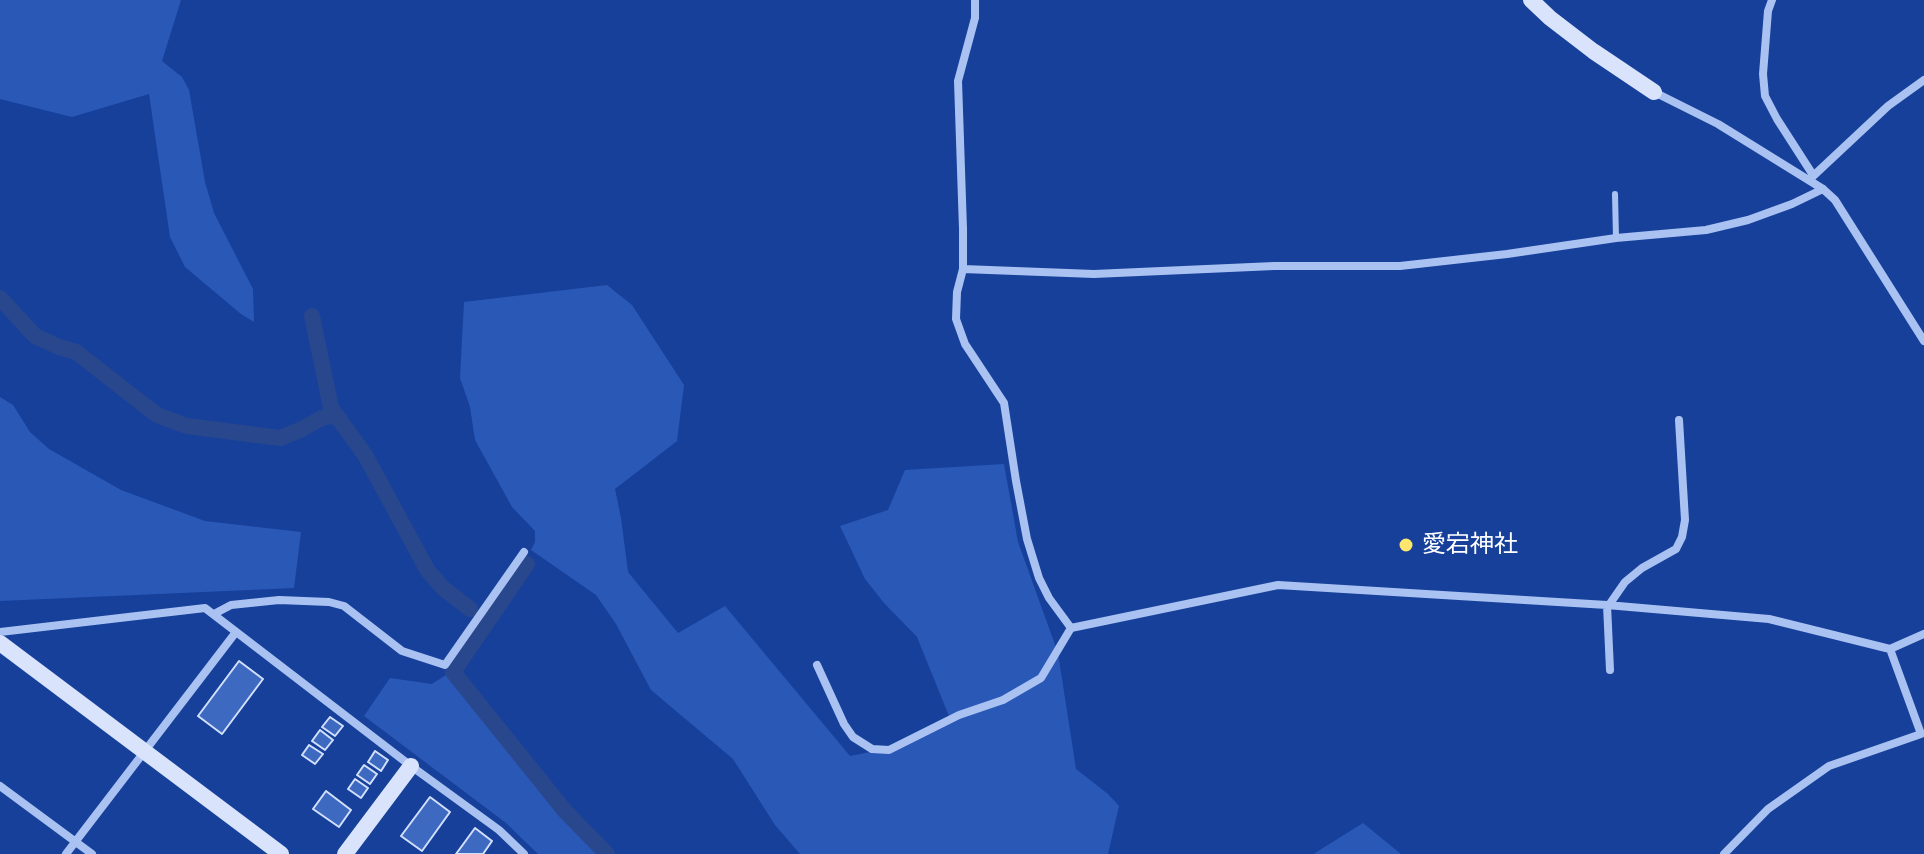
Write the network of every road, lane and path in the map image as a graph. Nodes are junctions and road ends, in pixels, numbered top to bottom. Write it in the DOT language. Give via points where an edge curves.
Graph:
graph roads {
  1 [pos="975,0"];
  2 [pos="1531,0"];
  3 [pos="1772,0"];
  4 [pos="1924,80"];
  5 [pos="1654,92"];
  6 [pos="1811,178"];
  7 [pos="1823,189"];
  8 [pos="1615,194"];
  9 [pos="1616,238"];
  10 [pos="963,269"];
  11 [pos="1924,341"];
  12 [pos="1679,420"];
  13 [pos="524,552"];
  14 [pos="1608,605"];
  15 [pos="214,614"];
  16 [pos="1071,628"];
  17 [pos="0,632"];
  18 [pos="236,632"];
  19 [pos="1924,634"];
  20 [pos="0,643"];
  21 [pos="1890,649"];
  22 [pos="817,665"];
  23 [pos="1610,670"];
  24 [pos="144,750"];
  25 [pos="411,766"];
  26 [pos="0,786"];
  27 [pos="76,842"];
  28 [pos="66,854"];
  29 [pos="92,854"];
  30 [pos="281,854"];
  31 [pos="345,854"];
  32 [pos="524,854"];
  33 [pos="1724,854"];
  1 -- 10 [label="street" via="958,81"];
  2 -- 5 [label="street"];
  3 -- 6 [label="street" via="1765,96"];
  4 -- 6 [label="street"];
  5 -- 6 [label="street"];
  6 -- 7 [label="street"];
  7 -- 9 [label="street" via="1748,220 1706,230"];
  7 -- 11 [label="street"];
  8 -- 9 [label="lane"];
  9 -- 10 [label="street" via="1388,266 1094,274"];
  10 -- 16 [label="street" via="956,306 959,331 1004,403 1027,539 1049,598"];
  12 -- 14 [label="street" via="1682,537 1676,549 1625,582"];
  13 -- 15 [label="street" via="445,665 402,651 344,606 329,602 231,605"];
  14 -- 16 [label="street" via="1278,585"];
  14 -- 21 [label="street" via="1769,619"];
  14 -- 23 [label="street"];
  15 -- 17 [label="street" via="205,608"];
  15 -- 18 [label="street"];
  16 -- 22 [label="street" via="1041,678 889,750 872,749 853,737"];
  18 -- 24 [label="street"];
  18 -- 25 [label="street"];
  19 -- 21 [label="street"];
  20 -- 24 [label="street"];
  21 -- 33 [label="street" via="1921,734 1829,766 1768,809"];
  24 -- 27 [label="street"];
  24 -- 30 [label="street"];
  25 -- 31 [label="street"];
  25 -- 32 [label="street"];
  26 -- 27 [label="street"];
  27 -- 28 [label="street"];
  27 -- 29 [label="street"];
}
